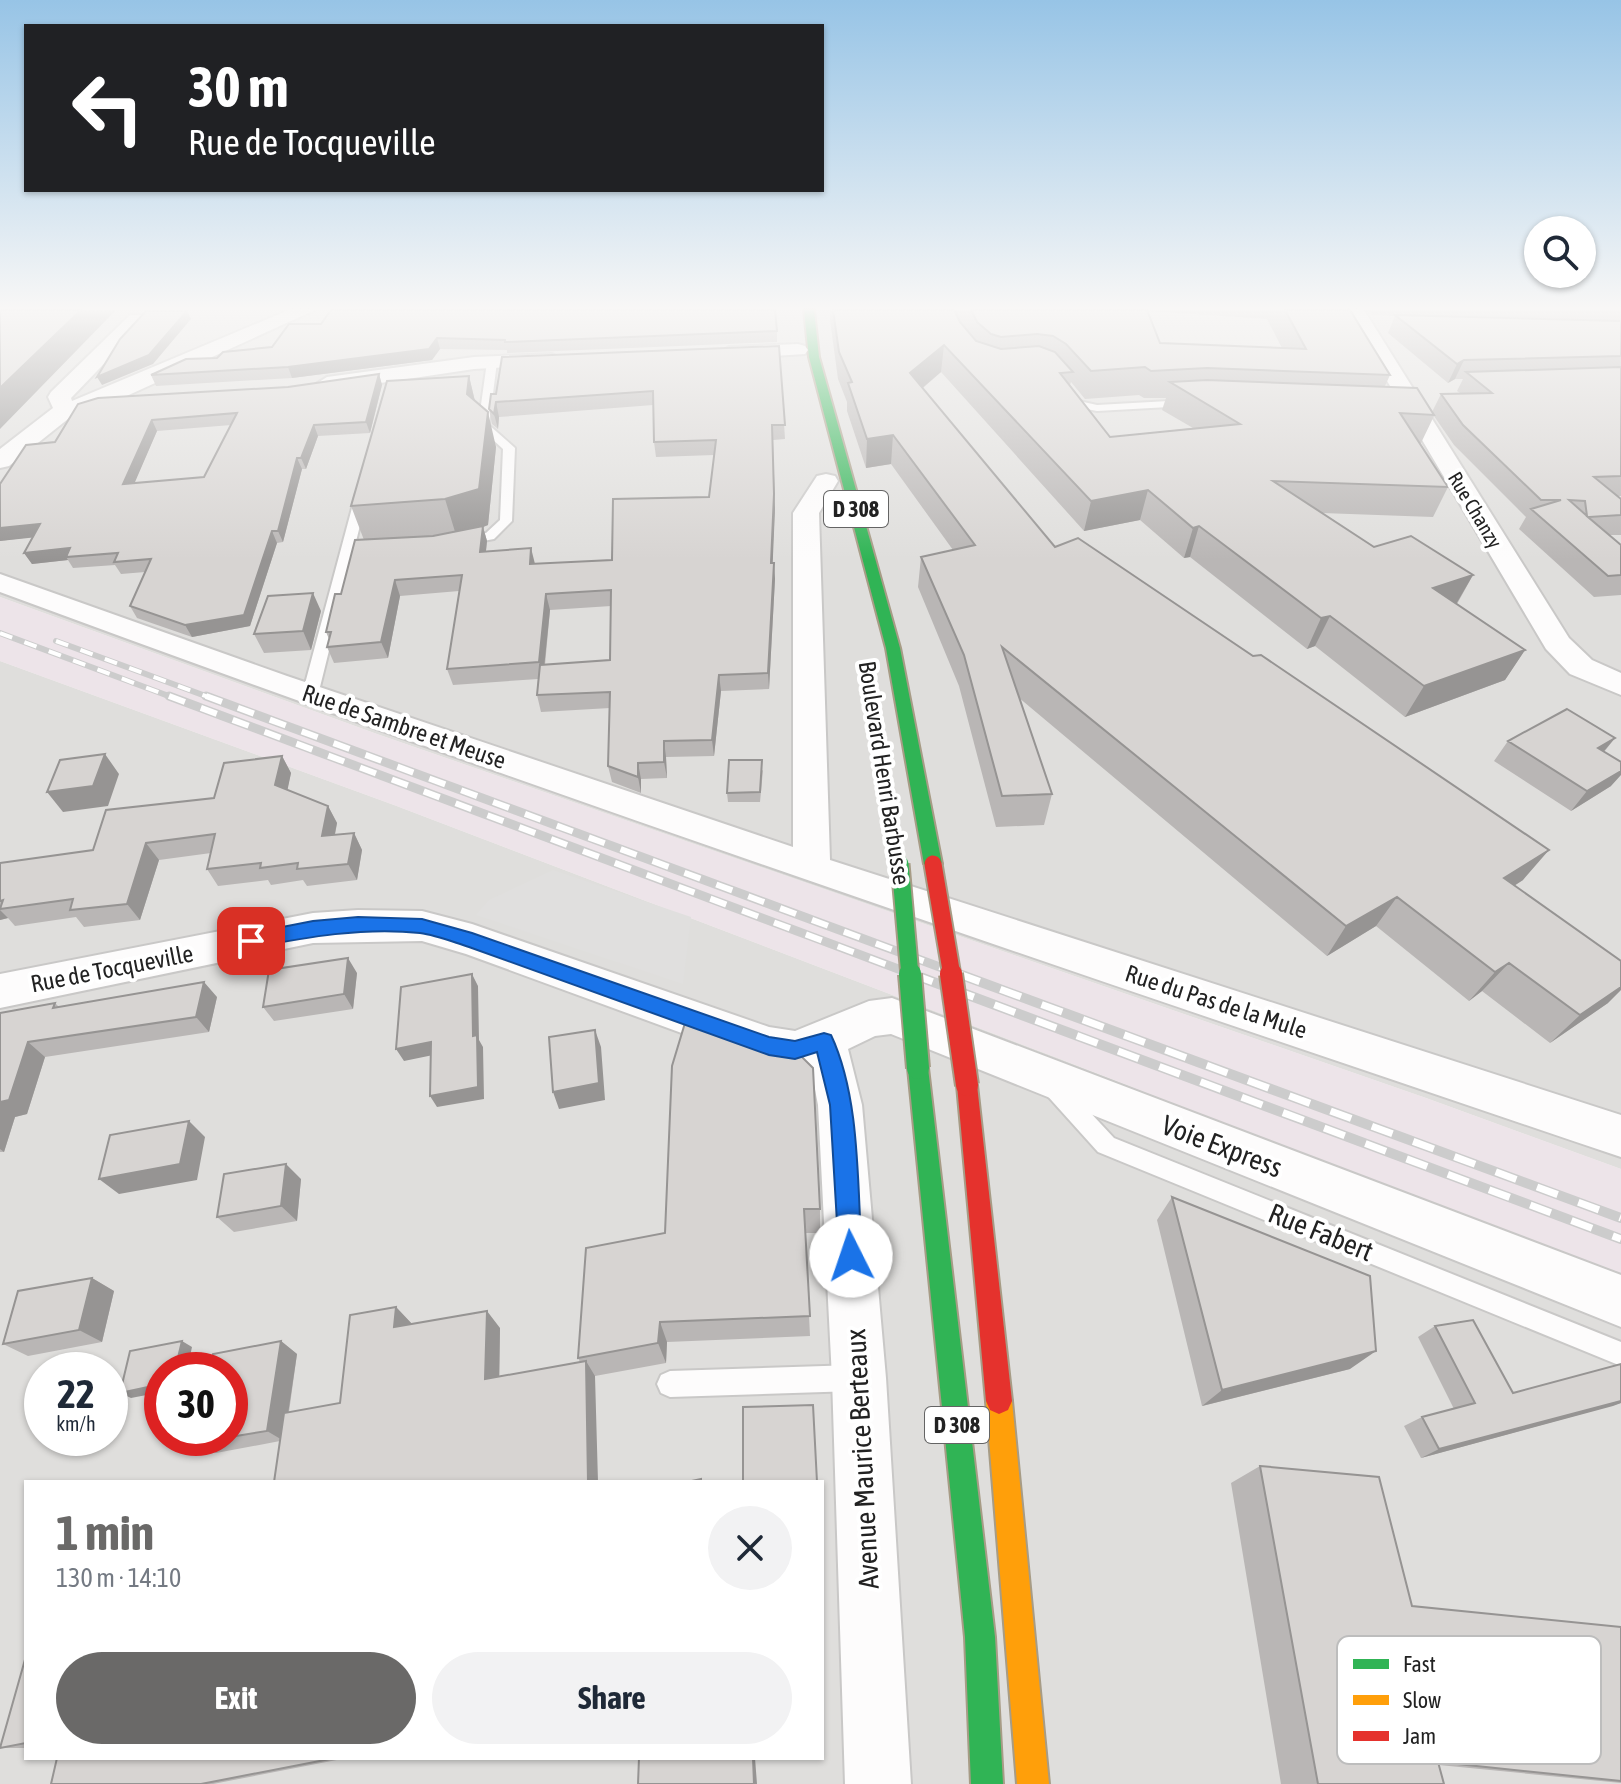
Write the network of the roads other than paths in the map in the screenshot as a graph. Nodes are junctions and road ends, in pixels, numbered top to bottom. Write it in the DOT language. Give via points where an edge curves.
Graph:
graph roads {
  1 [pos="63,393"];
  2 [pos="114,393"];
  3 [pos="488,393"];
  4 [pos="806,393"];
  5 [pos="824,393"];
  6 [pos="1068,393"];
  7 [pos="1400,393"];
  8 [pos="161,398"];
  9 [pos="101,399"];
  10 [pos="1199,402"];
  11 [pos="65,410"];
  12 [pos="809,411"];
  13 [pos="0,461"];
  14 [pos="366,476"];
  15 [pos="827,484"];
  16 [pos="441,542"];
  17 [pos="363,548"];
  18 [pos="347,549"];
  19 [pos="0,582"];
  20 [pos="1621,685"];
  21 [pos="310,695"];
  22 [pos="899,856"];
  23 [pos="811,867"];
  24 [pos="0,991"];
  25 [pos="824,1041"];
  26 [pos="1044,1077"];
  27 [pos="1621,1136"];
  28 [pos="1621,1301"];
  29 [pos="1621,1354"];
  30 [pos="859,1378"];
  31 [pos="670,1384"];
  32 [pos="878,1784"];
  33 [pos="987,1784"];
  34 [pos="1033,1784"];
  1 -- 11 [label="street" via="59,397"];
  2 -- 9 [label="street"];
  3 -- 16 [label="lane" via="483,426 509,448 506,521 490,536"];
  4 -- 12 [label="main road"];
  5 -- 34 [label="main road, Boulevard Henri Barbusse / D 308, bridge" via="893,648 963,1043"];
  6 -- 10 [label="lane" via="1075,404 1087,407"];
  7 -- 20 [label="street, Rue Chanzy" via="1557,643 1581,667"];
  8 -- 9 [label="street"];
  9 -- 11 [label="street"];
  11 -- 13 [label="street"];
  14 -- 18 [label="lane"];
  15 -- 23 [label="street" via="806,513"];
  17 -- 18 [label="lane"];
  18 -- 21 [label="lane"];
  19 -- 21 [label="street, Rue de Sambre et Meuse"];
  21 -- 23 [label="street, Rue de Sambre et Meuse"];
  22 -- 33 [label="main road, Boulevard Henri Barbusse / D 308, bridge" via="980,1637"];
  23 -- 27 [label="street, Rue du Pas de la Mule"];
  24 -- 25 [label="street, Rue de Tocqueville" via="313,928 422,926 769,1046 795,1050"];
  25 -- 26 [label="street, Voie Express" via="869,1019 892,1016"];
  25 -- 30 [label="street, Avenue Maurice Berteaux" via="840,1105"];
  26 -- 28 [label="street, Voie Express"];
  26 -- 29 [label="lane, Rue Fabert" via="1106,1145"];
  30 -- 31 [label="lane"];
  30 -- 32 [label="street, Avenue Maurice Berteaux"];
}
